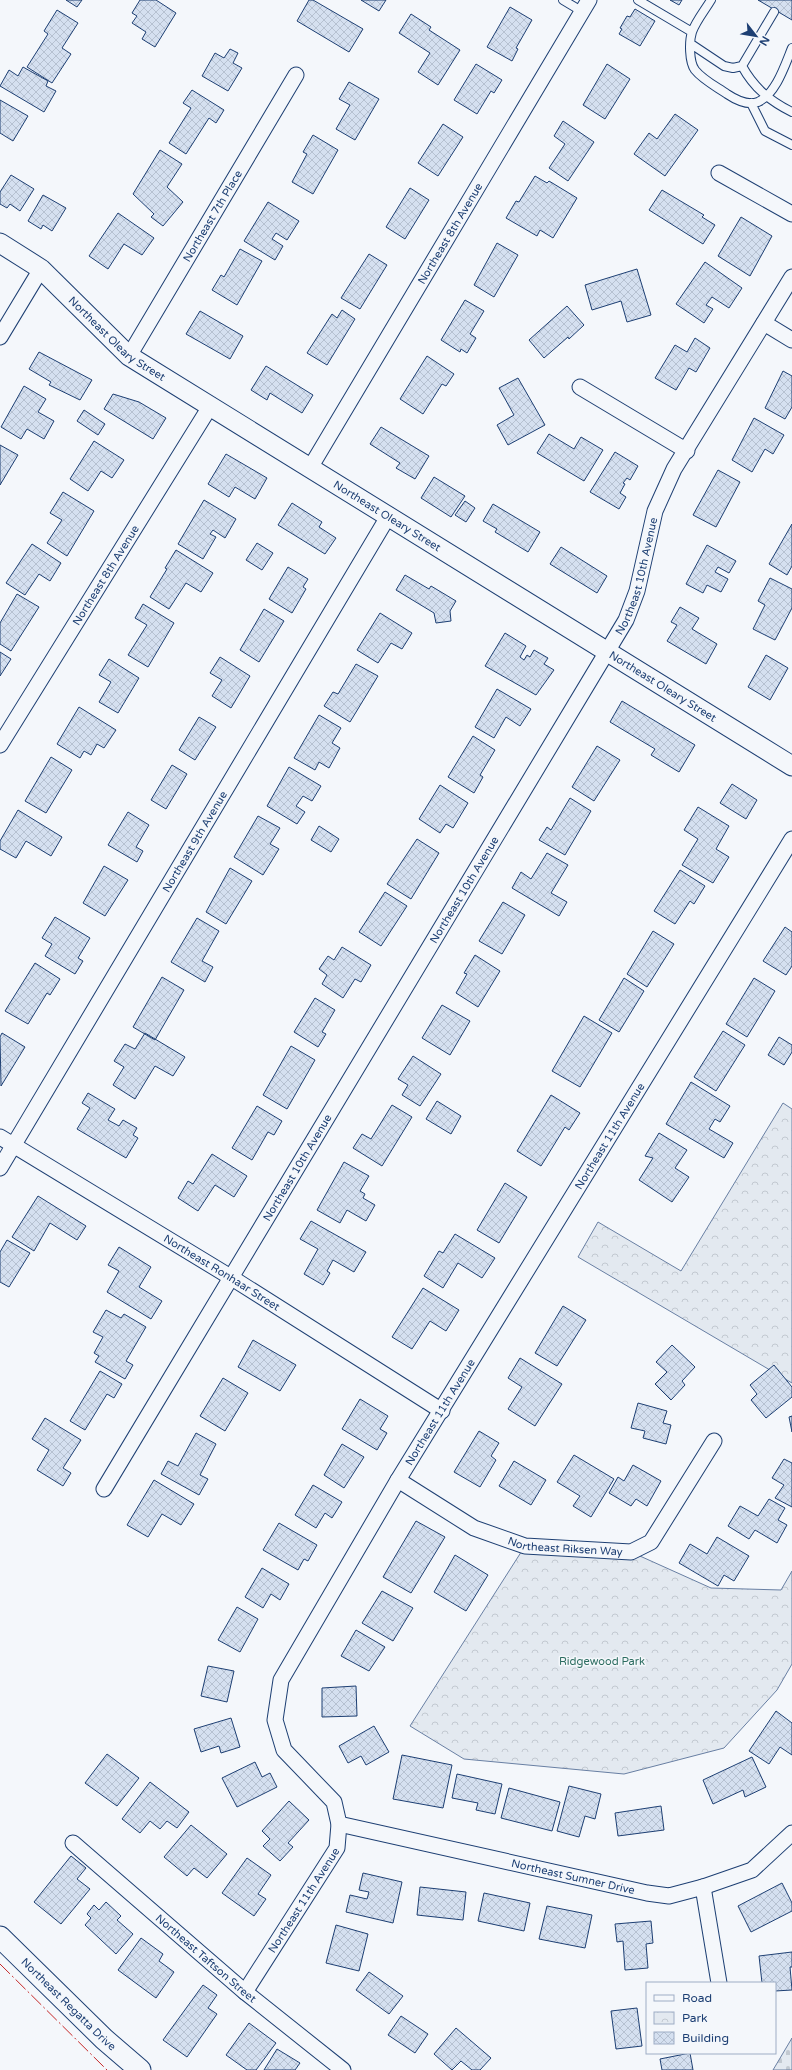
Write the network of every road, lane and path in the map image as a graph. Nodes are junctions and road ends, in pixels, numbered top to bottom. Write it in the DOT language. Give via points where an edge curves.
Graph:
graph roads {
  1 [pos="563,0"];
  2 [pos="638,0"];
  3 [pos="711,0"];
  4 [pos="586,6"];
  5 [pos="774,12"];
  6 [pos="692,32"];
  7 [pos="691,44"];
  8 [pos="792,48"];
  9 [pos="742,66"];
  10 [pos="296,76"];
  11 [pos="765,96"];
  12 [pos="751,103"];
  13 [pos="792,112"];
  14 [pos="792,144"];
  15 [pos="719,173"];
  16 [pos="792,214"];
  17 [pos="0,244"];
  18 [pos="41,269"];
  19 [pos="792,277"];
  20 [pos="764,323"];
  21 [pos="0,337"];
  22 [pos="792,340"];
  23 [pos="129,356"];
  24 [pos="580,387"];
  25 [pos="211,405"];
  26 [pos="687,451"];
  27 [pos="310,468"];
  28 [pos="389,515"];
  29 [pos="608,651"];
  30 [pos="0,745"];
  31 [pos="792,766"];
  32 [pos="792,840"];
  33 [pos="0,1137"];
  34 [pos="13,1146"];
  35 [pos="0,1168"];
  36 [pos="232,1278"];
  37 [pos="442,1411"];
  38 [pos="714,1441"];
  39 [pos="398,1480"];
  40 [pos="104,1489"];
  41 [pos="339,1824"];
  42 [pos="792,1833"];
  43 [pos="73,1843"];
  44 [pos="703,1887"];
  45 [pos="0,1936"];
  46 [pos="719,1982"];
  47 [pos="245,1992"];
  48 [pos="140,2070"];
  49 [pos="343,2070"];
  1 -- 4 [label="lane"];
  2 -- 6 [label="lane"];
  3 -- 6 [label="lane"];
  4 -- 27 [label="street, Northeast 8th Avenue"];
  5 -- 9 [label="lane"];
  6 -- 7 [label="lane"];
  7 -- 9 [label="lane" via="724,66"];
  7 -- 12 [label="lane" via="692,63 702,77 735,99"];
  8 -- 11 [label="lane" via="779,76"];
  9 -- 11 [label="lane" via="747,76"];
  10 -- 23 [label="street, Northeast 7th Place"];
  11 -- 12 [label="lane"];
  11 -- 13 [label="lane"];
  12 -- 14 [label="lane" via="765,131"];
  15 -- 16 [label="street"];
  17 -- 18 [label="street, Northeast Oleary Street"];
  18 -- 21 [label="street"];
  18 -- 23 [label="street, Northeast Oleary Street"];
  19 -- 20 [label="street, Northeast 10th Avenue"];
  20 -- 22 [label="street"];
  20 -- 26 [label="street, Northeast 10th Avenue"];
  23 -- 25 [label="street, Northeast Oleary Street"];
  24 -- 26 [label="street"];
  25 -- 27 [label="street, Northeast Oleary Street"];
  25 -- 30 [label="street, Northeast 8th Avenue"];
  26 -- 29 [label="street, Northeast 10th Avenue" via="674,469 655,511 637,591 626,620"];
  27 -- 28 [label="street, Northeast Oleary Street"];
  28 -- 29 [label="street, Northeast Oleary Street"];
  28 -- 34 [label="street, Northeast 9th Avenue"];
  29 -- 31 [label="street, Northeast Oleary Street"];
  29 -- 36 [label="street, Northeast 10th Avenue"];
  32 -- 37 [label="street, Northeast 11th Avenue"];
  33 -- 34 [label="street, Northeast Ronhaar Street"];
  34 -- 35 [label="street, Northeast 9th Avenue"];
  34 -- 36 [label="street, Northeast Ronhaar Street"];
  36 -- 37 [label="street, Northeast Ronhaar Street"];
  36 -- 40 [label="street, Northeast 10th Avenue"];
  37 -- 39 [label="street, Northeast 11th Avenue"];
  38 -- 39 [label="street, Northeast Riksen Way" via="651,1542 631,1552 525,1546 474,1528"];
  39 -- 41 [label="street, Northeast 11th Avenue" via="281,1680 275,1720 284,1750 334,1802"];
  41 -- 44 [label="street, Northeast Sumner Drive" via="647,1893 669,1896"];
  41 -- 47 [label="street, Northeast 11th Avenue" via="337,1848"];
  42 -- 44 [label="street, Northeast Sumner Drive" via="752,1870"];
  43 -- 47 [label="street, Northeast Taftson Street"];
  44 -- 46 [label="street"];
  45 -- 48 [label="main road, Northeast Regatta Drive" via="104,2039"];
  47 -- 49 [label="street, Northeast Taftson Street"];
}
